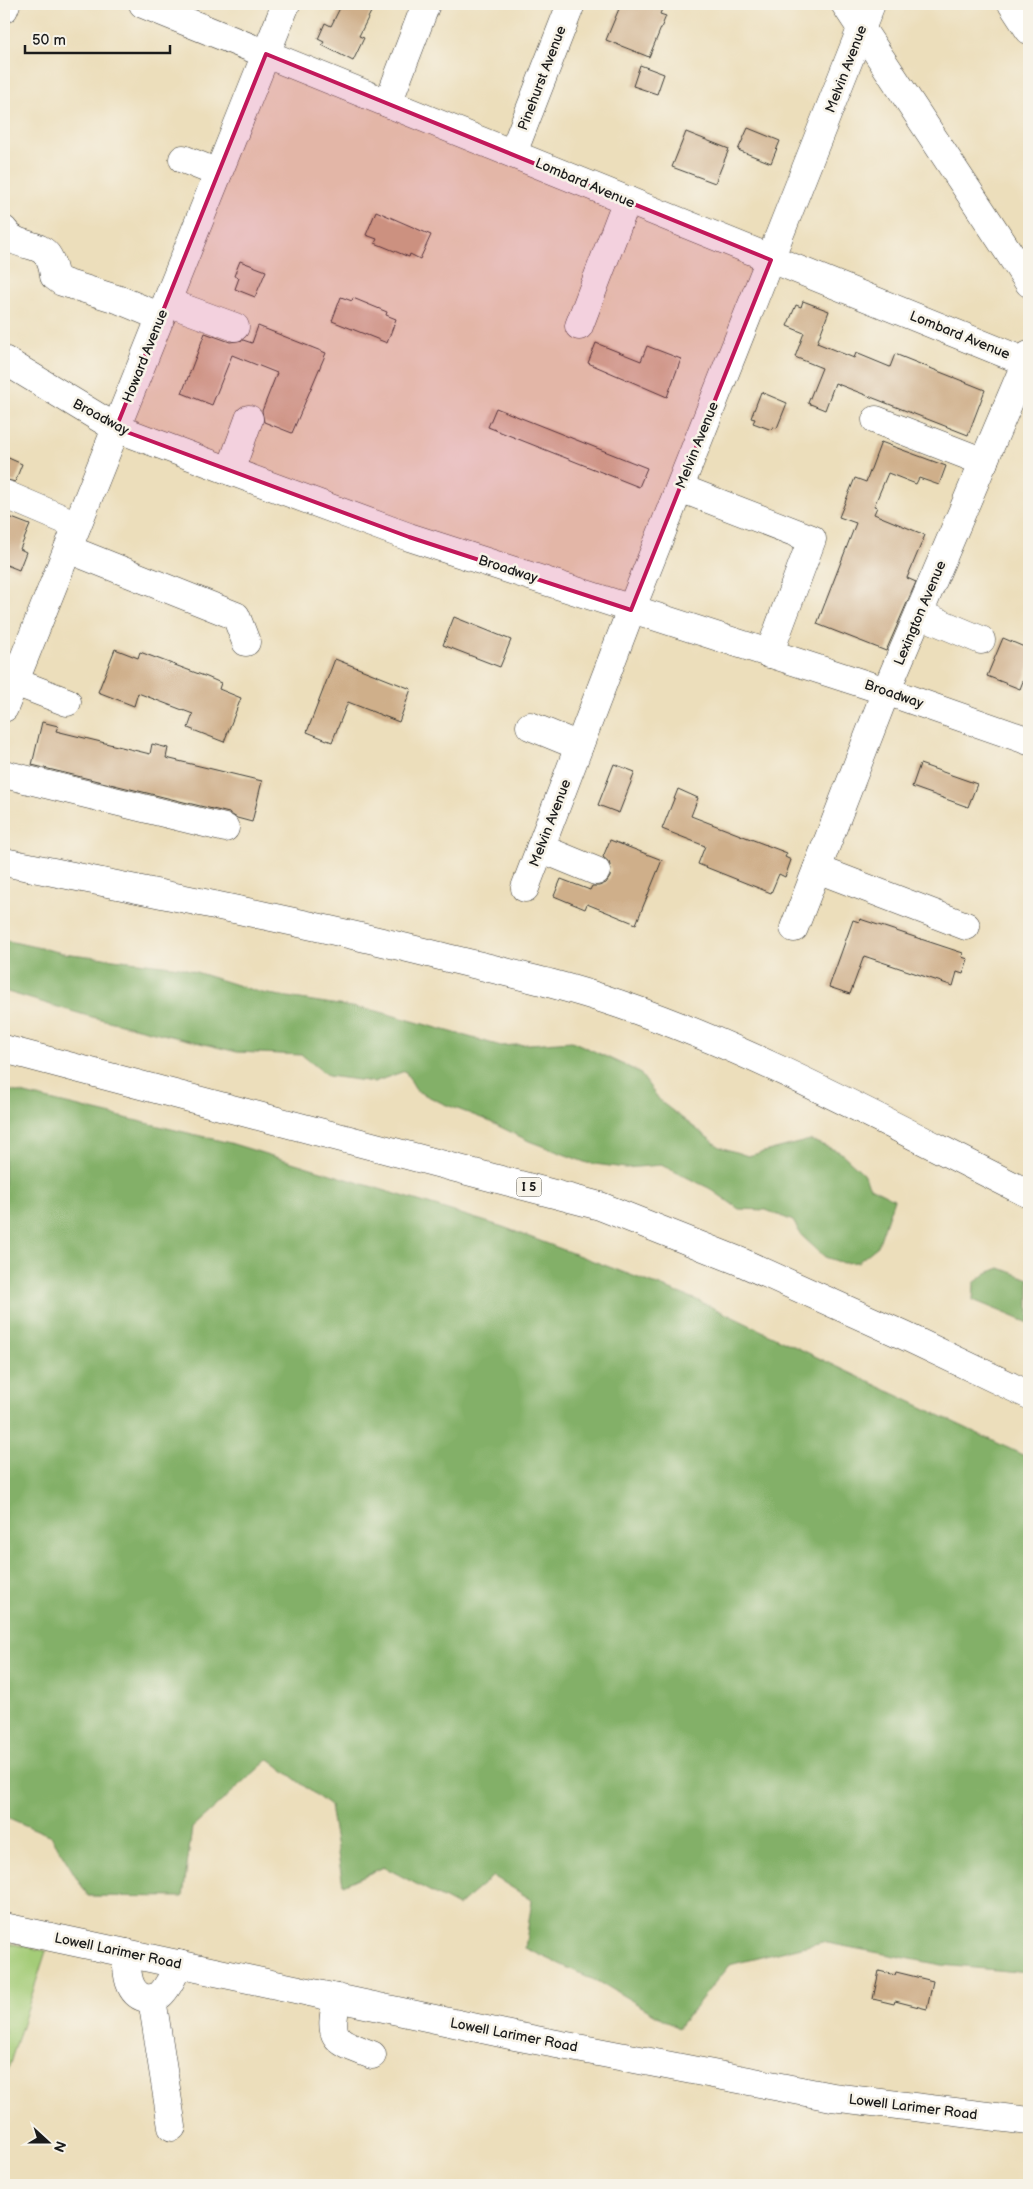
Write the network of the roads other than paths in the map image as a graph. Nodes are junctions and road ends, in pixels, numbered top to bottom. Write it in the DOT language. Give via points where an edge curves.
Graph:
graph roads {
  1 [pos="6,4"];
  2 [pos="143,4"];
  3 [pos="286,4"];
  4 [pos="426,4"];
  5 [pos="571,4"];
  6 [pos="845,4"];
  7 [pos="871,4"];
  8 [pos="1012,4"];
  9 [pos="4,9"];
  10 [pos="861,29"];
  11 [pos="1029,30"];
  12 [pos="266,54"];
  13 [pos="388,103"];
  14 [pos="513,153"];
  15 [pos="183,159"];
  16 [pos="218,173"];
  17 [pos="627,200"];
  18 [pos="4,230"];
  19 [pos="771,260"];
  20 [pos="1029,283"];
  21 [pos="164,309"];
  22 [pos="579,326"];
  23 [pos="235,327"];
  24 [pos="1028,359"];
  25 [pos="4,360"];
  26 [pos="249,419"];
  27 [pos="876,420"];
  28 [pos="116,428"];
  29 [pos="984,462"];
  30 [pos="230,471"];
  31 [pos="680,488"];
  32 [pos="4,494"];
  33 [pos="73,537"];
  34 [pos="631,610"];
  35 [pos="919,614"];
  36 [pos="981,640"];
  37 [pos="246,642"];
  38 [pos="768,654"];
  39 [pos="15,682"];
  40 [pos="886,690"];
  41 [pos="67,702"];
  42 [pos="4,708"];
  43 [pos="530,726"];
  44 [pos="1028,737"];
  45 [pos="580,746"];
  46 [pos="4,774"];
  47 [pos="225,828"];
  48 [pos="540,848"];
  49 [pos="4,862"];
  50 [pos="817,869"];
  51 [pos="596,871"];
  52 [pos="525,888"];
  53 [pos="966,926"];
  54 [pos="794,928"];
  55 [pos="4,1049"];
  56 [pos="1029,1194"];
  57 [pos="1029,1395"];
  58 [pos="4,1926"];
  59 [pos="126,1953"];
  60 [pos="180,1964"];
  61 [pos="337,1998"];
  62 [pos="152,1999"];
  63 [pos="372,2055"];
  64 [pos="1029,2121"];
  65 [pos="172,2127"];
  1 -- 9 [label="main road"];
  2 -- 12 [label="main road, Lombard Avenue"];
  3 -- 12 [label="main road, Howard Avenue"];
  4 -- 13 [label="main road"];
  5 -- 14 [label="main road, Pinehurst Avenue"];
  6 -- 10 [label="main road"];
  7 -- 10 [label="main road, Melvin Avenue"];
  8 -- 11 [label="main road"];
  10 -- 19 [label="main road, Melvin Avenue"];
  10 -- 20 [label="main road"];
  12 -- 13 [label="main road, Lombard Avenue"];
  12 -- 16 [label="main road, Howard Avenue"];
  13 -- 14 [label="main road, Lombard Avenue"];
  14 -- 17 [label="main road, Lombard Avenue"];
  15 -- 16 [label="main road"];
  16 -- 21 [label="main road, Howard Avenue"];
  17 -- 19 [label="main road, Lombard Avenue"];
  17 -- 22 [label="main road"];
  18 -- 21 [label="main road" via="9,237 42,250 52,260 54,276 62,282 120,300"];
  19 -- 24 [label="main road, Lombard Avenue"];
  19 -- 31 [label="main road, Melvin Avenue"];
  21 -- 23 [label="main road"];
  21 -- 28 [label="main road, Howard Avenue"];
  24 -- 29 [label="main road, Lexington Avenue"];
  25 -- 28 [label="main road, Broadway"];
  26 -- 30 [label="main road"];
  27 -- 29 [label="main road"];
  28 -- 30 [label="main road, Broadway"];
  28 -- 33 [label="main road, Howard Avenue"];
  29 -- 35 [label="main road, Lexington Avenue"];
  30 -- 34 [label="main road, Broadway" via="409,537"];
  31 -- 34 [label="main road, Melvin Avenue"];
  31 -- 38 [label="main road" via="812,539"];
  32 -- 33 [label="main road"];
  33 -- 37 [label="main road" via="236,616"];
  33 -- 39 [label="main road, Howard Avenue"];
  34 -- 38 [label="main road, Broadway"];
  34 -- 45 [label="main road, Melvin Avenue"];
  35 -- 36 [label="main road"];
  35 -- 40 [label="main road, Lexington Avenue"];
  38 -- 40 [label="main road, Broadway"];
  39 -- 41 [label="main road"];
  39 -- 42 [label="main road, Howard Avenue"];
  40 -- 44 [label="main road, Broadway"];
  40 -- 50 [label="main road, Lexington Avenue"];
  43 -- 45 [label="main road"];
  45 -- 48 [label="main road, Melvin Avenue"];
  46 -- 47 [label="main road"];
  48 -- 51 [label="main road"];
  48 -- 52 [label="main road, Melvin Avenue"];
  49 -- 56 [label="main road" via="327,928 523,976 618,1004 723,1044 841,1098"];
  50 -- 53 [label="main road"];
  50 -- 54 [label="main road, Lexington Avenue"];
  55 -- 57 [label="main road, I 5" via="600,1206 739,1261"];
  58 -- 59 [label="main road, Lowell Larimer Road"];
  59 -- 60 [label="main road, Lowell Larimer Road"];
  59 -- 62 [label="main road" via="132,1988 142,1997"];
  60 -- 61 [label="main road, Lowell Larimer Road"];
  60 -- 62 [label="main road" via="160,1995"];
  61 -- 63 [label="main road" via="333,2029 336,2038"];
  61 -- 64 [label="main road, Lowell Larimer Road" via="832,2097"];
  62 -- 65 [label="main road"];
}
